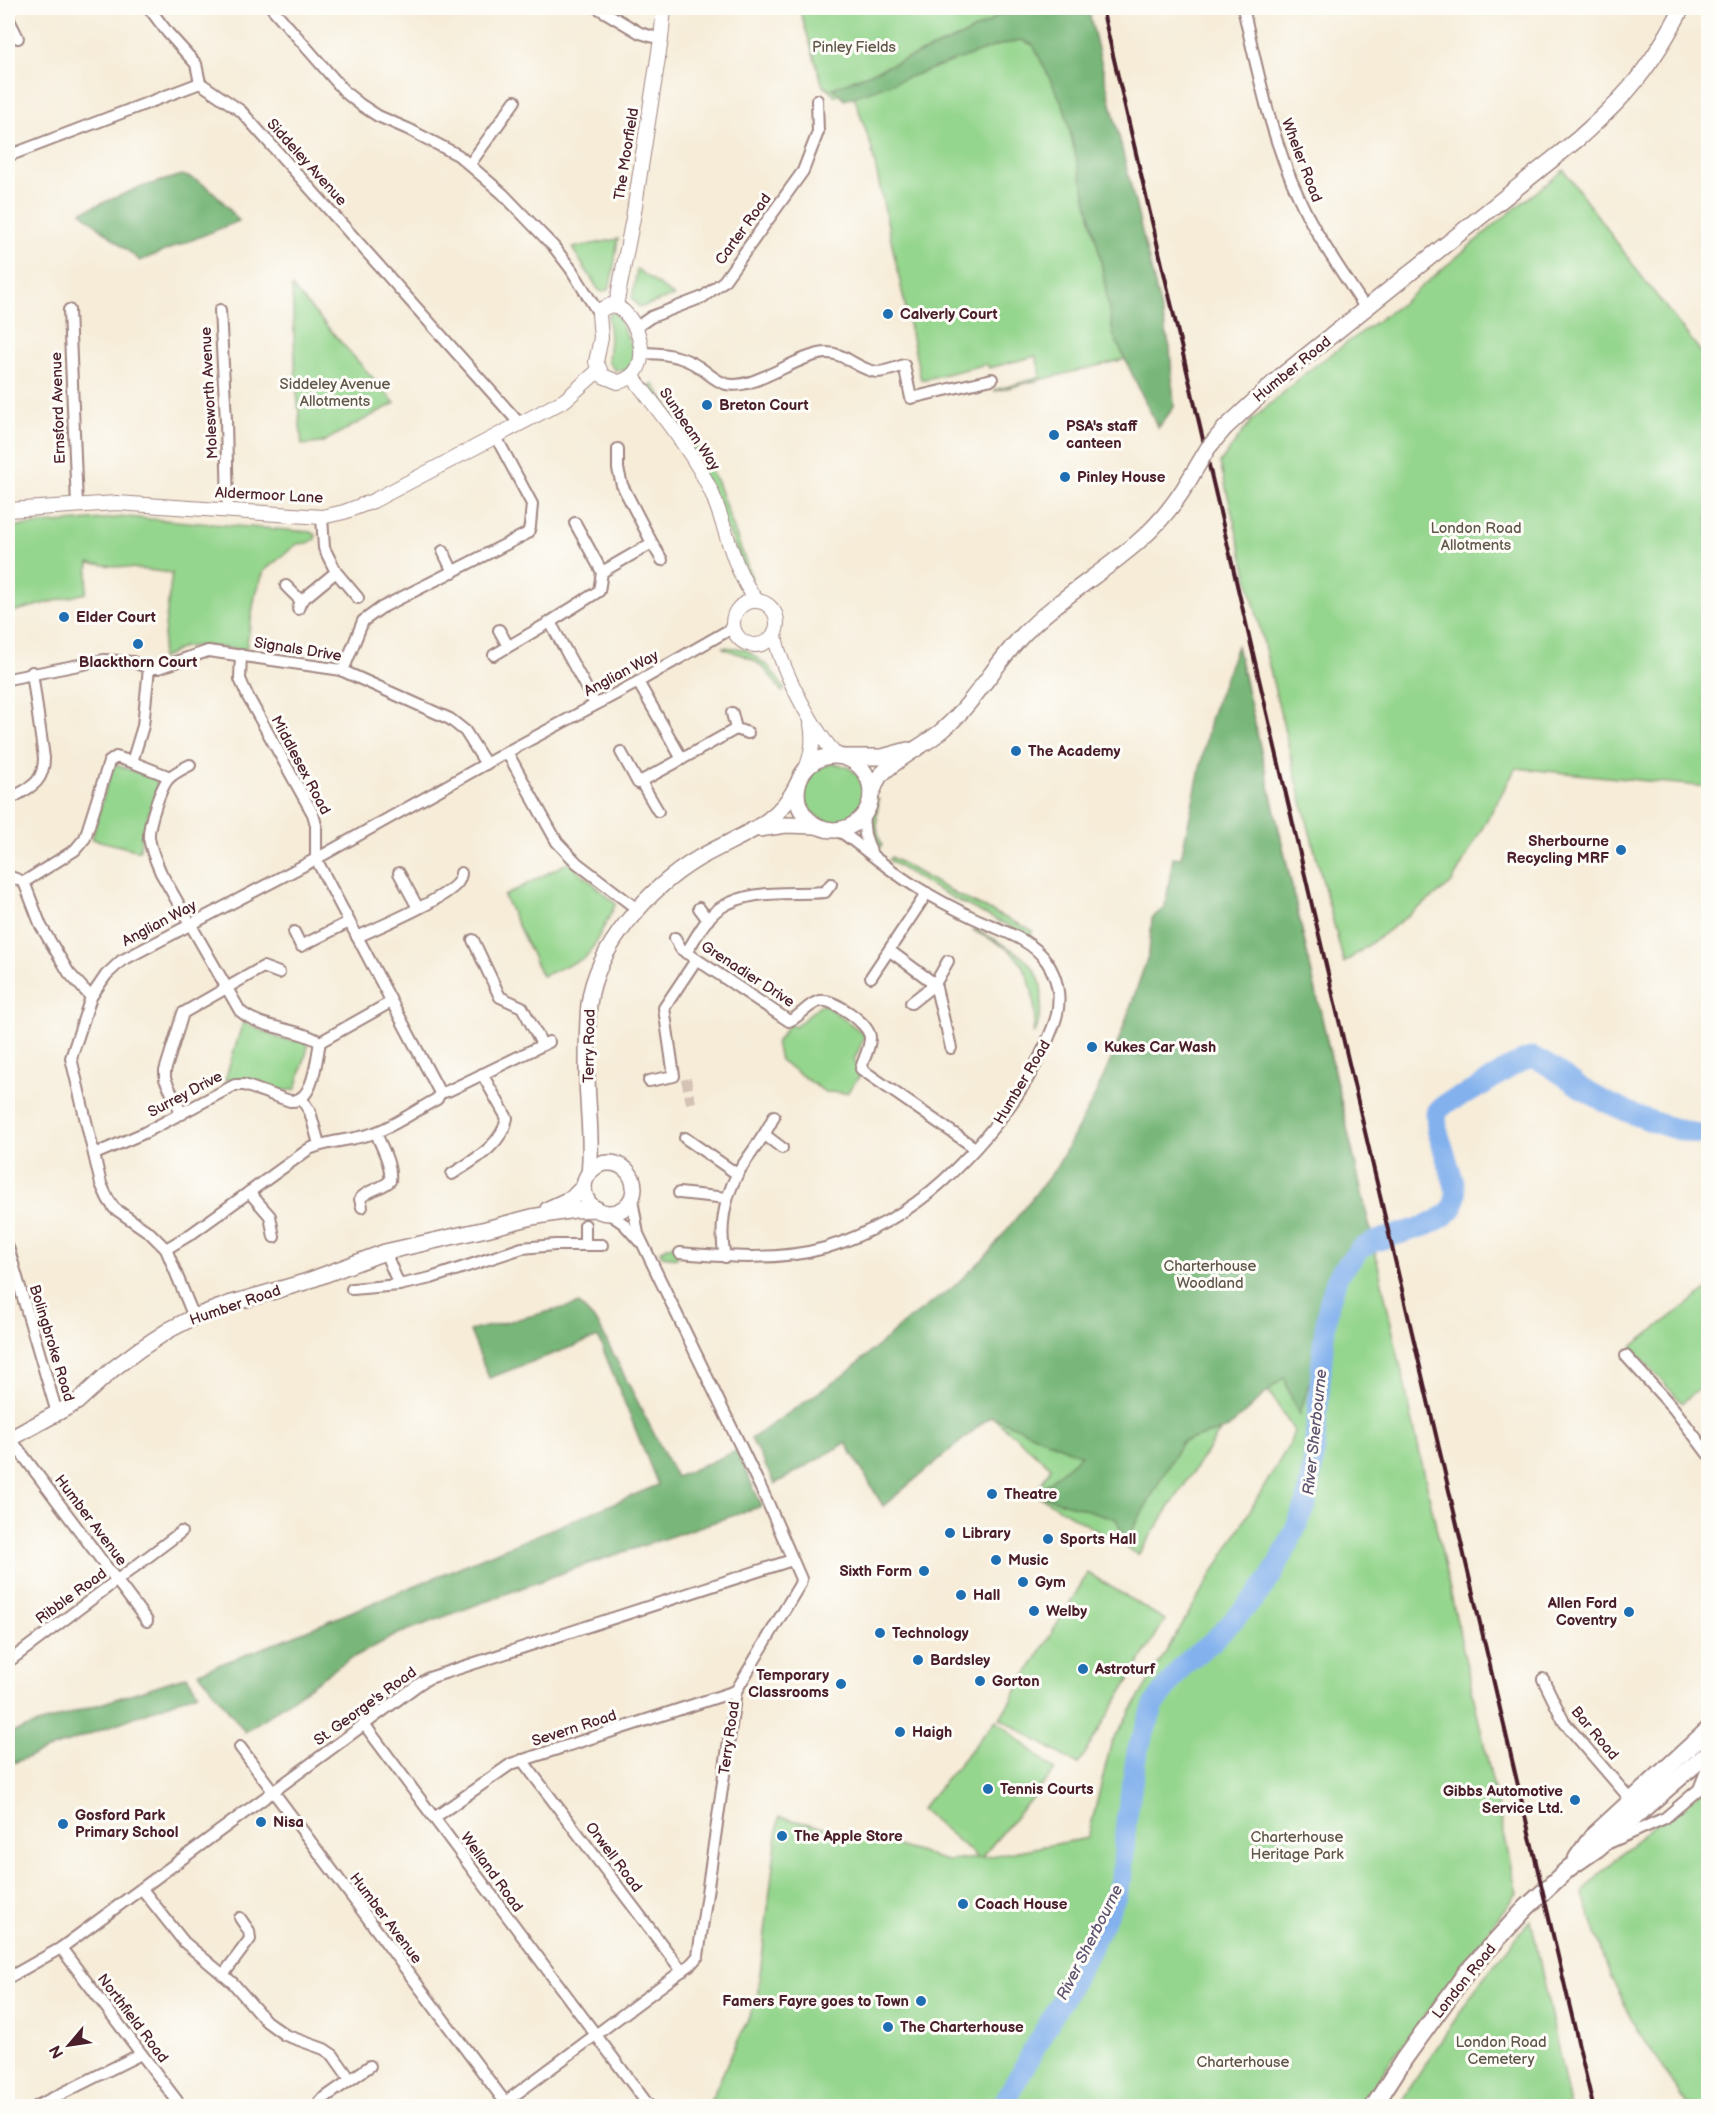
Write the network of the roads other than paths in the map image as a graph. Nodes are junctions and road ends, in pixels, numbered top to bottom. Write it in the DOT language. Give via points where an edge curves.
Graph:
graph roads {
  1 [pos="149,8"];
  2 [pos="272,8"];
  3 [pos="598,8"];
  4 [pos="664,8"];
  5 [pos="1243,8"];
  6 [pos="1682,8"];
  7 [pos="8,18"];
  8 [pos="18,38"];
  9 [pos="661,39"];
  10 [pos="200,83"];
  11 [pos="817,100"];
  12 [pos="515,101"];
  13 [pos="8,156"];
  14 [pos="470,164"];
  15 [pos="616,306"];
  16 [pos="1366,309"];
  17 [pos="69,310"];
  18 [pos="220,310"];
  19 [pos="599,314"];
  20 [pos="635,327"];
  21 [pos="641,353"];
  22 [pos="599,370"];
  23 [pos="633,377"];
  24 [pos="992,379"];
  25 [pos="520,424"];
  26 [pos="496,437"];
  27 [pos="618,449"];
  28 [pos="77,505"];
  29 [pos="8,510"];
  30 [pos="228,511"];
  31 [pos="322,517"];
  32 [pos="575,523"];
  33 [pos="652,543"];
  34 [pos="443,551"];
  35 [pos="662,560"];
  36 [pos="738,571"];
  37 [pos="336,572"];
  38 [pos="453,572"];
  39 [pos="602,572"];
  40 [pos="286,586"];
  41 [pos="358,598"];
  42 [pos="757,601"];
  43 [pos="737,611"];
  44 [pos="550,622"];
  45 [pos="734,627"];
  46 [pos="499,630"];
  47 [pos="775,632"];
  48 [pos="756,645"];
  49 [pos="508,646"];
  50 [pos="241,655"];
  51 [pos="494,655"];
  52 [pos="149,668"];
  53 [pos="786,670"];
  54 [pos="344,671"];
  55 [pos="32,672"];
  56 [pos="8,679"];
  57 [pos="638,682"];
  58 [pos="595,704"];
  59 [pos="732,713"];
  60 [pos="811,719"];
  61 [pos="736,729"];
  62 [pos="748,733"];
  63 [pos="918,747"];
  64 [pos="507,752"];
  65 [pos="621,752"];
  66 [pos="842,756"];
  67 [pos="682,759"];
  68 [pos="132,762"];
  69 [pos="486,764"];
  70 [pos="190,765"];
  71 [pos="806,768"];
  72 [pos="170,777"];
  73 [pos="641,782"];
  74 [pos="798,783"];
  75 [pos="872,794"];
  76 [pos="8,800"];
  77 [pos="658,811"];
  78 [pos="863,817"];
  79 [pos="816,826"];
  80 [pos="835,830"];
  81 [pos="752,831"];
  82 [pos="872,855"];
  83 [pos="316,859"];
  84 [pos="399,873"];
  85 [pos="461,873"];
  86 [pos="8,876"];
  87 [pos="24,882"];
  88 [pos="831,884"];
  89 [pos="927,893"];
  90 [pos="418,908"];
  91 [pos="699,908"];
  92 [pos="637,909"];
  93 [pos="708,920"];
  94 [pos="349,922"];
  95 [pos="189,924"];
  96 [pos="294,932"];
  97 [pos="357,938"];
  98 [pos="675,938"];
  99 [pos="473,940"];
  100 [pos="890,951"];
  101 [pos="686,953"];
  102 [pos="696,960"];
  103 [pos="948,960"];
  104 [pos="279,974"];
  105 [pos="871,977"];
  106 [pos="935,984"];
  107 [pos="226,988"];
  108 [pos="92,997"];
  109 [pos="391,1002"];
  110 [pos="911,1003"];
  111 [pos="320,1042"];
  112 [pos="951,1048"];
  113 [pos="482,1074"];
  114 [pos="674,1076"];
  115 [pos="686,1079"];
  116 [pos="649,1081"];
  117 [pos="440,1093"];
  118 [pos="302,1098"];
  119 [pos="182,1114"];
  120 [pos="774,1116"];
  121 [pos="591,1118"];
  122 [pos="376,1133"];
  123 [pos="765,1135"];
  124 [pos="686,1138"];
  125 [pos="319,1144"];
  126 [pos="782,1148"];
  127 [pos="975,1148"];
  128 [pos="95,1154"];
  129 [pos="614,1164"];
  130 [pos="452,1174"];
  131 [pos="737,1174"];
  132 [pos="587,1180"];
  133 [pos="249,1192"];
  134 [pos="680,1194"];
  135 [pos="727,1198"];
  136 [pos="632,1199"];
  137 [pos="362,1207"];
  138 [pos="602,1211"];
  139 [pos="532,1217"];
  140 [pos="585,1225"];
  141 [pos="274,1237"];
  142 [pos="585,1245"];
  143 [pos="602,1245"];
  144 [pos="8,1247"];
  145 [pos="166,1249"];
  146 [pos="646,1251"];
  147 [pos="385,1252"];
  148 [pos="680,1252"];
  149 [pos="725,1257"];
  150 [pos="399,1285"];
  151 [pos="352,1289"];
  152 [pos="194,1317"];
  153 [pos="1626,1356"];
  154 [pos="57,1413"];
  155 [pos="9,1439"];
  156 [pos="1708,1454"];
  157 [pos="181,1532"];
  158 [pos="792,1560"];
  159 [pos="117,1581"];
  160 [pos="147,1621"];
  161 [pos="8,1662"];
  162 [pos="1543,1679"];
  163 [pos="736,1691"];
  164 [pos="364,1724"];
  165 [pos="1708,1730"];
  166 [pos="240,1747"];
  167 [pos="1708,1753"];
  168 [pos="522,1760"];
  169 [pos="1708,1766"];
  170 [pos="274,1792"];
  171 [pos="1631,1800"];
  172 [pos="434,1818"];
  173 [pos="1598,1848"];
  174 [pos="1569,1868"];
  175 [pos="142,1889"];
  176 [pos="240,1918"];
  177 [pos="61,1948"];
  178 [pos="682,1971"];
  179 [pos="223,1975"];
  180 [pos="8,1978"];
  181 [pos="596,2037"];
  182 [pos="141,2054"];
  183 [pos="370,2066"];
  184 [pos="350,2079"];
  185 [pos="320,2101"];
  186 [pos="504,2105"];
  187 [pos="37,2106"];
  188 [pos="181,2106"];
  189 [pos="649,2106"];
  190 [pos="1374,2106"];
  1 -- 10 [label="street" via="195,64"];
  2 -- 14 [label="street" via="361,105 434,141"];
  3 -- 9 [label="street" via="640,33"];
  4 -- 9 [label="street, The Moorfield"];
  5 -- 16 [label="street, Wheler Road" via="1284,162 1300,201"];
  6 -- 16 [label="main road, Humber Road" via="1664,42 1620,100 1578,139"];
  7 -- 8 [label="street"];
  9 -- 15 [label="street, The Moorfield"];
  10 -- 13 [label="street"];
  10 -- 25 [label="street, Siddeley Avenue" via="241,111"];
  11 -- 20 [label="street, Carter Road" via="818,132 803,171 724,281 703,297"];
  12 -- 14 [label="street"];
  14 -- 19 [label="street" via="554,247"];
  15 -- 19 [label="street" via="607,306"];
  15 -- 20 [label="street"];
  16 -- 63 [label="main road, Humber Road, bridge" via="1281,376 1225,428 1208,448 1182,493 1156,524 1045,614 1021,637 968,706"];
  17 -- 28 [label="street, Ernsford Avenue"];
  18 -- 30 [label="street, Molesworth Avenue"];
  19 -- 22 [label="street"];
  20 -- 21 [label="street"];
  21 -- 23 [label="street" via="641,364"];
  21 -- 24 [label="street" via="679,357 717,380 736,385 828,353 879,372 903,365 911,398"];
  22 -- 23 [label="street" via="618,382"];
  22 -- 25 [label="street, Aldermoor Lane" via="565,400"];
  23 -- 36 [label="street, Sunbeam Way" via="703,476"];
  25 -- 26 [label="street, Aldermoor Lane"];
  26 -- 31 [label="street, Aldermoor Lane" via="373,501"];
  26 -- 38 [label="street" via="532,504 528,533"];
  27 -- 33 [label="street" via="622,485"];
  28 -- 29 [label="street, Aldermoor Lane"];
  28 -- 30 [label="street, Aldermoor Lane" via="117,503"];
  30 -- 31 [label="street, Aldermoor Lane"];
  31 -- 37 [label="street" via="324,548"];
  32 -- 39 [label="street"];
  33 -- 35 [label="street"];
  33 -- 39 [label="street"];
  34 -- 38 [label="street"];
  36 -- 42 [label="street, Sunbeam Way"];
  36 -- 43 [label="street, Sunbeam Way"];
  37 -- 40 [label="street" via="300,605"];
  37 -- 41 [label="street"];
  38 -- 54 [label="street" via="363,621"];
  39 -- 44 [label="street" via="599,591"];
  42 -- 43 [label="street" via="742,605"];
  42 -- 47 [label="street" via="772,610 776,617"];
  43 -- 45 [label="street"];
  44 -- 49 [label="street"];
  44 -- 58 [label="street"];
  45 -- 48 [label="street" via="743,641"];
  45 -- 57 [label="street, Anglian Way"];
  46 -- 49 [label="street"];
  47 -- 48 [label="street" via="766,642"];
  47 -- 53 [label="street"];
  48 -- 53 [label="street" via="773,655"];
  49 -- 51 [label="street"];
  50 -- 52 [label="street, Signals Drive" via="208,651"];
  50 -- 54 [label="street, Signals Drive"];
  50 -- 83 [label="street, Middlesex Road" via="240,679 248,697 313,814"];
  52 -- 55 [label="street, Signals Drive" via="133,662 104,660"];
  52 -- 68 [label="street" via="143,726"];
  53 -- 60 [label="street"];
  54 -- 69 [label="street, Signals Drive" via="450,719 465,731"];
  55 -- 56 [label="street, Signals Drive"];
  55 -- 76 [label="street" via="43,771 36,783"];
  57 -- 58 [label="street, Anglian Way"];
  57 -- 67 [label="street"];
  58 -- 64 [label="street, Anglian Way"];
  59 -- 61 [label="street"];
  60 -- 66 [label="street" via="820,735"];
  60 -- 71 [label="street" via="812,751"];
  61 -- 62 [label="street"];
  61 -- 67 [label="street"];
  63 -- 66 [label="main road, Humber Road" via="882,757"];
  63 -- 75 [label="main road, Humber Road" via="879,777"];
  64 -- 69 [label="street, Anglian Way"];
  64 -- 92 [label="street" via="556,842"];
  65 -- 73 [label="street" via="638,783"];
  66 -- 71 [label="main road" via="821,757"];
  66 -- 75 [label="main road" via="866,773"];
  67 -- 73 [label="street"];
  68 -- 72 [label="street"];
  68 -- 87 [label="street" via="116,758 109,762 85,838 75,850"];
  69 -- 83 [label="street, Anglian Way"];
  70 -- 72 [label="street"];
  71 -- 74 [label="main road"];
  72 -- 95 [label="street" via="159,798 149,835 153,856"];
  73 -- 77 [label="street"];
  74 -- 79 [label="main road" via="796,793 803,814"];
  74 -- 81 [label="main road, Terry Road" via="782,809"];
  75 -- 78 [label="main road"];
  78 -- 80 [label="main road" via="848,828"];
  78 -- 82 [label="street"];
  79 -- 80 [label="main road"];
  79 -- 81 [label="main road, Terry Road" via="771,826"];
  80 -- 82 [label="street, Humber Road"];
  81 -- 92 [label="main road, Terry Road" via="687,866"];
  82 -- 89 [label="street, Humber Road"];
  83 -- 94 [label="street, Middlesex Road"];
  83 -- 95 [label="street, Anglian Way"];
  84 -- 90 [label="street"];
  85 -- 90 [label="street" via="459,881 447,891"];
  86 -- 87 [label="street"];
  87 -- 108 [label="street" via="41,926 69,973"];
  88 -- 93 [label="street" via="825,892 749,895 720,909"];
  89 -- 100 [label="street"];
  89 -- 127 [label="street, Humber Road" via="1036,949 1047,962 1058,990 1057,1016 1041,1053 1013,1102"];
  90 -- 97 [label="street"];
  91 -- 93 [label="street"];
  92 -- 121 [label="main road, Terry Road" via="602,965 589,1004 587,1074"];
  93 -- 101 [label="street"];
  94 -- 96 [label="street" via="301,946"];
  94 -- 97 [label="street, Middlesex Road"];
  95 -- 107 [label="street"];
  95 -- 108 [label="street, Anglian Way" via="121,961"];
  97 -- 109 [label="street, Middlesex Road"];
  98 -- 101 [label="street, Grenadier Drive"];
  99 -- 113 [label="street" via="500,997 522,1007 546,1043"];
  100 -- 105 [label="street"];
  100 -- 106 [label="street"];
  101 -- 102 [label="street, Grenadier Drive"];
  102 -- 114 [label="street" via="664,1008"];
  102 -- 127 [label="street, Grenadier Drive" via="789,1021 817,1001 825,1000 848,1012 867,1028 870,1036 861,1070"];
  103 -- 106 [label="street"];
  104 -- 107 [label="street" via="263,967"];
  106 -- 110 [label="street"];
  106 -- 112 [label="street"];
  107 -- 111 [label="street" via="247,1017"];
  107 -- 119 [label="street" via="181,1017 165,1074"];
  108 -- 128 [label="street, Anglian Way" via="71,1058"];
  109 -- 111 [label="street"];
  109 -- 117 [label="street, Middlesex Road"];
  111 -- 118 [label="street" via="309,1091"];
  113 -- 117 [label="street"];
  113 -- 130 [label="street" via="507,1118 505,1127 481,1156"];
  114 -- 115 [label="street"];
  114 -- 116 [label="street"];
  117 -- 122 [label="street" via="437,1099"];
  118 -- 119 [label="street, Surrey Drive" via="290,1101 235,1084"];
  118 -- 125 [label="street"];
  119 -- 128 [label="street, Surrey Drive"];
  120 -- 123 [label="street"];
  121 -- 129 [label="main road, Terry Road" via="603,1151"];
  121 -- 132 [label="main road, Terry Road"];
  122 -- 125 [label="street"];
  122 -- 137 [label="street" via="390,1181 363,1195"];
  123 -- 126 [label="street"];
  123 -- 131 [label="street"];
  124 -- 131 [label="street"];
  125 -- 133 [label="street"];
  127 -- 149 [label="street, Humber Road" via="942,1182 875,1228 824,1248 784,1255"];
  128 -- 145 [label="street, Anglian Way" via="101,1184 114,1208"];
  129 -- 132 [label="main road" via="599,1165"];
  129 -- 136 [label="main road" via="631,1176"];
  131 -- 135 [label="street"];
  132 -- 138 [label="main road" via="586,1198"];
  132 -- 139 [label="main road, Humber Road" via="572,1198"];
  133 -- 141 [label="street" via="270,1216"];
  133 -- 145 [label="street"];
  134 -- 135 [label="street"];
  135 -- 149 [label="street" via="722,1242"];
  136 -- 138 [label="main road" via="621,1210"];
  136 -- 146 [label="street, Terry Road" via="635,1223"];
  138 -- 139 [label="main road, Humber Road" via="583,1209"];
  138 -- 146 [label="street, Terry Road" via="629,1229"];
  139 -- 147 [label="main road, Humber Road"];
  140 -- 142 [label="street"];
  142 -- 143 [label="street"];
  142 -- 150 [label="street" via="522,1248"];
  144 -- 154 [label="street, Bolingbroke Road"];
  145 -- 152 [label="street, Anglian Way"];
  146 -- 158 [label="street, Terry Road"];
  147 -- 150 [label="street"];
  147 -- 152 [label="main road, Humber Road"];
  148 -- 149 [label="street, Humber Road"];
  150 -- 151 [label="street"];
  152 -- 154 [label="main road, Humber Road" via="140,1349 77,1402"];
  153 -- 156 [label="street"];
  154 -- 155 [label="main road, Humber Road"];
  155 -- 159 [label="street, Humber Avenue"];
  157 -- 159 [label="street, Ribble Road"];
  158 -- 163 [label="street, Terry Road" via="800,1584"];
  158 -- 164 [label="street, St. George's Road" via="429,1678"];
  159 -- 160 [label="street, Humber Avenue"];
  159 -- 161 [label="street, Ribble Road"];
  162 -- 171 [label="street, Bar Road" via="1564,1722"];
  163 -- 168 [label="street, Severn Road"];
  163 -- 178 [label="street, Terry Road" via="699,1952"];
  164 -- 170 [label="street, St. George's Road"];
  164 -- 172 [label="street, Welland Road"];
  165 -- 171 [label="highway, London Road"];
  166 -- 170 [label="street, Humber Avenue"];
  167 -- 173 [label="highway, London Road"];
  168 -- 172 [label="street, Severn Road"];
  168 -- 178 [label="street, Orwell Road"];
  169 -- 173 [label="street, London Road" via="1699,1789 1665,1818"];
  170 -- 175 [label="street, St. George's Road"];
  170 -- 186 [label="street, Humber Avenue"];
  171 -- 174 [label="highway, London Road" via="1591,1838"];
  172 -- 181 [label="street, Welland Road"];
  173 -- 174 [label="highway, London Road"];
  174 -- 190 [label="highway, London Road" via="1466,1973"];
  175 -- 177 [label="street, St. George's Road"];
  175 -- 179 [label="street" via="184,1942"];
  176 -- 179 [label="street" via="250,1939"];
  177 -- 180 [label="street, St. George's Road"];
  177 -- 182 [label="street, Northfield Road"];
  178 -- 181 [label="street, Terry Road"];
  179 -- 184 [label="street" via="275,2028 324,2049"];
  181 -- 186 [label="street, Terry Road"];
  181 -- 189 [label="street, Welland Road"];
  182 -- 187 [label="street"];
  182 -- 188 [label="street, Northfield Road"];
  183 -- 184 [label="street"];
  184 -- 185 [label="street"];
}
